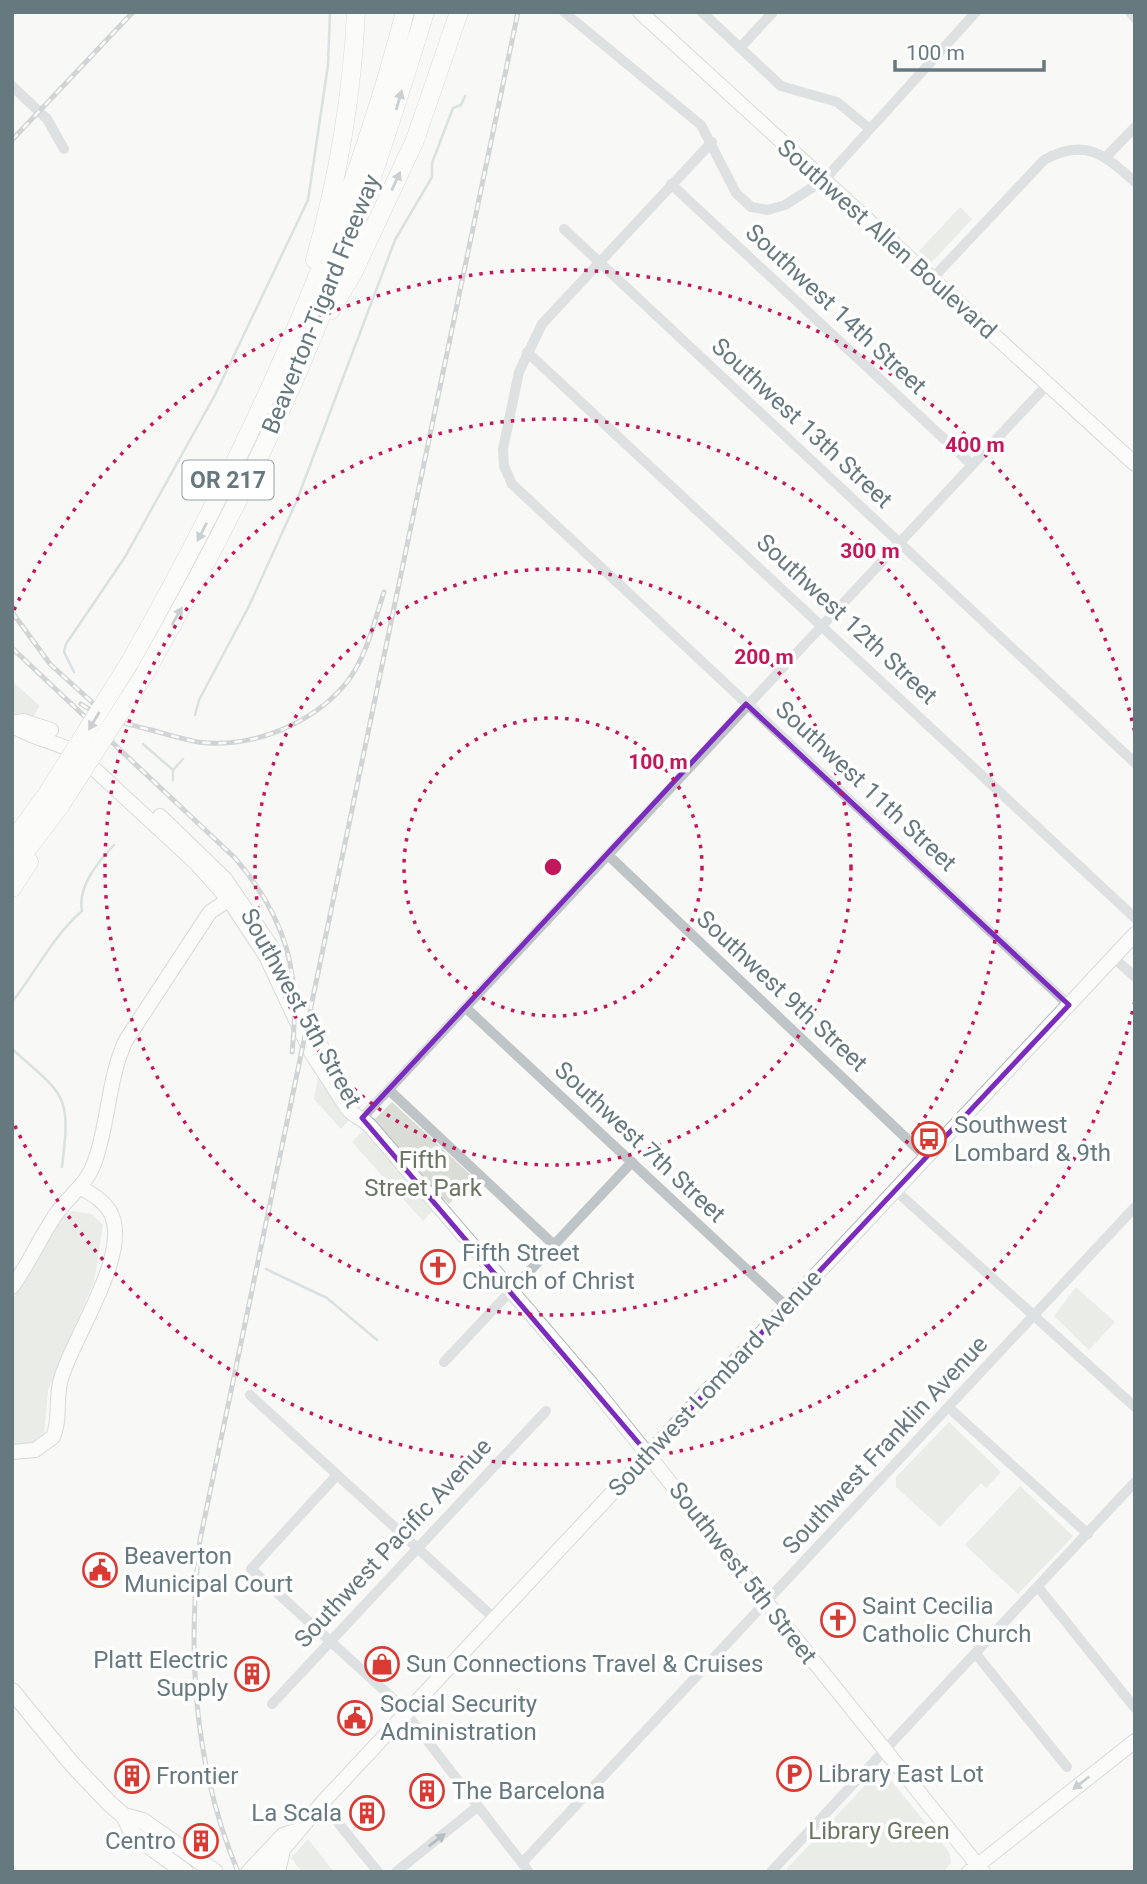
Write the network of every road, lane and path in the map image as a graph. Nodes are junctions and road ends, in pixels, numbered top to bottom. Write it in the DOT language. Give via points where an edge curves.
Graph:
graph roads {
  1 [pos="356,12"];
  2 [pos="405,12"];
  3 [pos="425,12"];
  4 [pos="564,12"];
  5 [pos="640,12"];
  6 [pos="702,12"];
  7 [pos="773,12"];
  8 [pos="976,12"];
  9 [pos="1130,12"];
  10 [pos="458,14"];
  11 [pos="1135,18"];
  12 [pos="740,48"];
  13 [pos="12,86"];
  14 [pos="1135,127"];
  15 [pos="870,129"];
  16 [pos="712,142"];
  17 [pos="64,149"];
  18 [pos="1107,156"];
  19 [pos="824,180"];
  20 [pos="1135,182"];
  21 [pos="671,184"];
  22 [pos="564,229"];
  23 [pos="598,261"];
  24 [pos="931,280"];
  25 [pos="311,292"];
  26 [pos="316,325"];
  27 [pos="527,352"];
  28 [pos="1047,385"];
  29 [pos="1135,464"];
  30 [pos="972,465"];
  31 [pos="898,542"];
  32 [pos="822,624"];
  33 [pos="746,704"];
  34 [pos="12,724"];
  35 [pos="1135,763"];
  36 [pos="54,800"];
  37 [pos="45,827"];
  38 [pos="12,842"];
  39 [pos="608,855"];
  40 [pos="12,869"];
  41 [pos="12,888"];
  42 [pos="233,897"];
  43 [pos="1135,918"];
  44 [pos="1135,934"];
  45 [pos="1113,957"];
  46 [pos="1135,976"];
  47 [pos="1069,1005"];
  48 [pos="466,1008"];
  49 [pos="388,1090"];
  50 [pos="362,1118"];
  51 [pos="926,1157"];
  52 [pos="632,1162"];
  53 [pos="81,1188"];
  54 [pos="895,1190"];
  55 [pos="1135,1207"];
  56 [pos="554,1245"];
  57 [pos="12,1287"];
  58 [pos="512,1291"];
  59 [pos="786,1307"];
  60 [pos="1034,1315"];
  61 [pos="444,1362"];
  62 [pos="250,1395"];
  63 [pos="947,1407"];
  64 [pos="1135,1407"];
  65 [pos="546,1411"];
  66 [pos="12,1452"];
  67 [pos="648,1454"];
  68 [pos="337,1475"];
  69 [pos="1135,1482"];
  70 [pos="1088,1534"];
  71 [pos="417,1546"];
  72 [pos="1038,1587"];
  73 [pos="766,1604"];
  74 [pos="495,1619"];
  75 [pos="330,1641"];
  76 [pos="976,1654"];
  77 [pos="12,1690"];
  78 [pos="272,1704"];
  79 [pos="1135,1708"];
  80 [pos="405,1714"];
  81 [pos="1135,1741"];
  82 [pos="886,1751"];
  83 [pos="1068,1767"];
  84 [pos="322,1803"];
  85 [pos="477,1807"];
  86 [pos="124,1816"];
  87 [pos="296,1831"];
  88 [pos="281,1854"];
  89 [pos="161,1856"];
  90 [pos="525,1868"];
  91 [pos="977,1870"];
  92 [pos="169,1872"];
  93 [pos="185,1872"];
  94 [pos="215,1872"];
  95 [pos="248,1872"];
  96 [pos="264,1872"];
  97 [pos="277,1872"];
  98 [pos="378,1872"];
  99 [pos="396,1872"];
  100 [pos="771,1872"];
  1 -- 25 [label="highway" via="346,125"];
  2 -- 25 [label="highway, Beaverton-Tigard Freeway / OR 217" via="348,200"];
  26 -- 3 [label="highway, Beaverton-Tigard Freeway / OR 217, one-way" via="373,176"];
  4 -- 16 [label="street" via="678,102"];
  5 -- 19 [label="street, Southwest Allen Boulevard"];
  6 -- 12 [label="street"];
  7 -- 12 [label="street"];
  8 -- 15 [label="street"];
  9 -- 11 [label="street"];
  26 -- 10 [label="highway, one-way" via="332,309 353,273 397,179"];
  12 -- 15 [label="street" via="781,86 837,102"];
  13 -- 17 [label="street" via="47,119"];
  14 -- 18 [label="street"];
  15 -- 19 [label="street"];
  16 -- 19 [label="street" via="736,193 751,207 776,209"];
  16 -- 21 [label="street"];
  18 -- 20 [label="street"];
  18 -- 24 [label="street" via="1081,149 1044,160"];
  19 -- 24 [label="street, Southwest Allen Boulevard"];
  21 -- 23 [label="street"];
  21 -- 30 [label="street, Southwest 14th Street"];
  22 -- 23 [label="street, Southwest 13th Street"];
  23 -- 27 [label="street" via="542,324"];
  23 -- 31 [label="street, Southwest 13th Street"];
  24 -- 28 [label="street, Southwest Allen Boulevard"];
  25 -- 36 [label="highway, Beaverton-Tigard Freeway / OR 217, one-way, bridge" via="223,491"];
  36 -- 26 [label="highway, Beaverton-Tigard Freeway / OR 217, one-way, bridge" via="144,675 238,501"];
  27 -- 32 [label="street, Southwest 12th Street"];
  27 -- 33 [label="street, Southwest 11th Street" via="503,449 512,484"];
  28 -- 29 [label="street, Southwest Allen Boulevard"];
  28 -- 30 [label="street"];
  30 -- 31 [label="street"];
  31 -- 32 [label="street"];
  31 -- 35 [label="street, Southwest 13th Street"];
  32 -- 33 [label="street"];
  32 -- 43 [label="street, Southwest 12th Street"];
  33 -- 39 [label="street"];
  33 -- 47 [label="street, Southwest 11th Street"];
  34 -- 42 [label="street, Southwest 5th Street" via="23,721 53,731 93,755 204,857"];
  36 -- 37 [label="highway, Beaverton-Tigard Freeway / OR 217"];
  36 -- 38 [label="highway, Beaverton-Tigard Freeway / OR 217"];
  37 -- 40 [label="highway, Beaverton-Tigard Freeway / OR 217"];
  37 -- 41 [label="highway" via="35,853"];
  39 -- 48 [label="street"];
  39 -- 51 [label="street, Southwest 9th Street"];
  42 -- 50 [label="street, Southwest 5th Street" via="275,951 314,1035"];
  42 -- 53 [label="street" via="210,912 126,1040 116,1062 95,1162"];
  44 -- 45 [label="street, Southwest Lombard Avenue"];
  45 -- 46 [label="street"];
  45 -- 47 [label="street, Southwest Lombard Avenue"];
  47 -- 51 [label="street, Southwest Lombard Avenue"];
  48 -- 49 [label="street"];
  48 -- 52 [label="street, Southwest 7th Street"];
  49 -- 50 [label="street"];
  49 -- 56 [label="street"];
  50 -- 58 [label="street, Southwest 5th Street"];
  51 -- 54 [label="street, Southwest Lombard Avenue"];
  52 -- 56 [label="street"];
  52 -- 59 [label="street, Southwest 7th Street"];
  53 -- 57 [label="street" via="54,1216"];
  53 -- 66 [label="street" via="103,1203 114,1220 108,1267 61,1376 53,1437 35,1450"];
  54 -- 59 [label="street, Southwest Lombard Avenue"];
  54 -- 60 [label="street"];
  55 -- 60 [label="street, Southwest Franklin Avenue"];
  56 -- 58 [label="street"];
  58 -- 61 [label="street"];
  58 -- 67 [label="street, Southwest 5th Street"];
  59 -- 67 [label="street, Southwest Lombard Avenue"];
  60 -- 63 [label="street, Southwest Franklin Avenue"];
  60 -- 64 [label="street"];
  62 -- 68 [label="street"];
  63 -- 70 [label="street"];
  63 -- 73 [label="street, Southwest Franklin Avenue"];
  65 -- 71 [label="street, Southwest Pacific Avenue"];
  67 -- 73 [label="street, Southwest 5th Street"];
  67 -- 74 [label="street, Southwest Lombard Avenue"];
  68 -- 71 [label="street"];
  68 -- 75 [label="street" via="251,1569"];
  69 -- 70 [label="street"];
  70 -- 72 [label="street"];
  71 -- 74 [label="street"];
  71 -- 75 [label="street, Southwest Pacific Avenue"];
  72 -- 76 [label="street"];
  72 -- 79 [label="street"];
  73 -- 82 [label="street, Southwest 5th Street"];
  73 -- 90 [label="street, Southwest Franklin Avenue"];
  74 -- 80 [label="street, Southwest Lombard Avenue"];
  75 -- 78 [label="street, Southwest Pacific Avenue"];
  75 -- 80 [label="street"];
  76 -- 82 [label="street"];
  76 -- 83 [label="street"];
  77 -- 86 [label="main road" via="72,1764"];
  80 -- 84 [label="street, Southwest Lombard Avenue"];
  80 -- 85 [label="street"];
  81 -- 91 [label="street, one-way"];
  82 -- 91 [label="street, Southwest 5th Street"];
  82 -- 100 [label="street"];
  84 -- 87 [label="street, Southwest Lombard Avenue"];
  84 -- 98 [label="street"];
  85 -- 90 [label="street"];
  99 -- 85 [label="street, one-way"];
  86 -- 89 [label="main road" via="133,1834"];
  86 -- 94 [label="main road" via="143,1821"];
  87 -- 88 [label="street, Southwest Lombard Avenue"];
  87 -- 95 [label="street, Southwest Lombard Avenue" via="283,1835"];
  88 -- 96 [label="street, Southwest Lombard Avenue"];
  88 -- 97 [label="main road"];
  89 -- 92 [label="main road"];
  89 -- 93 [label="main road"];
}
